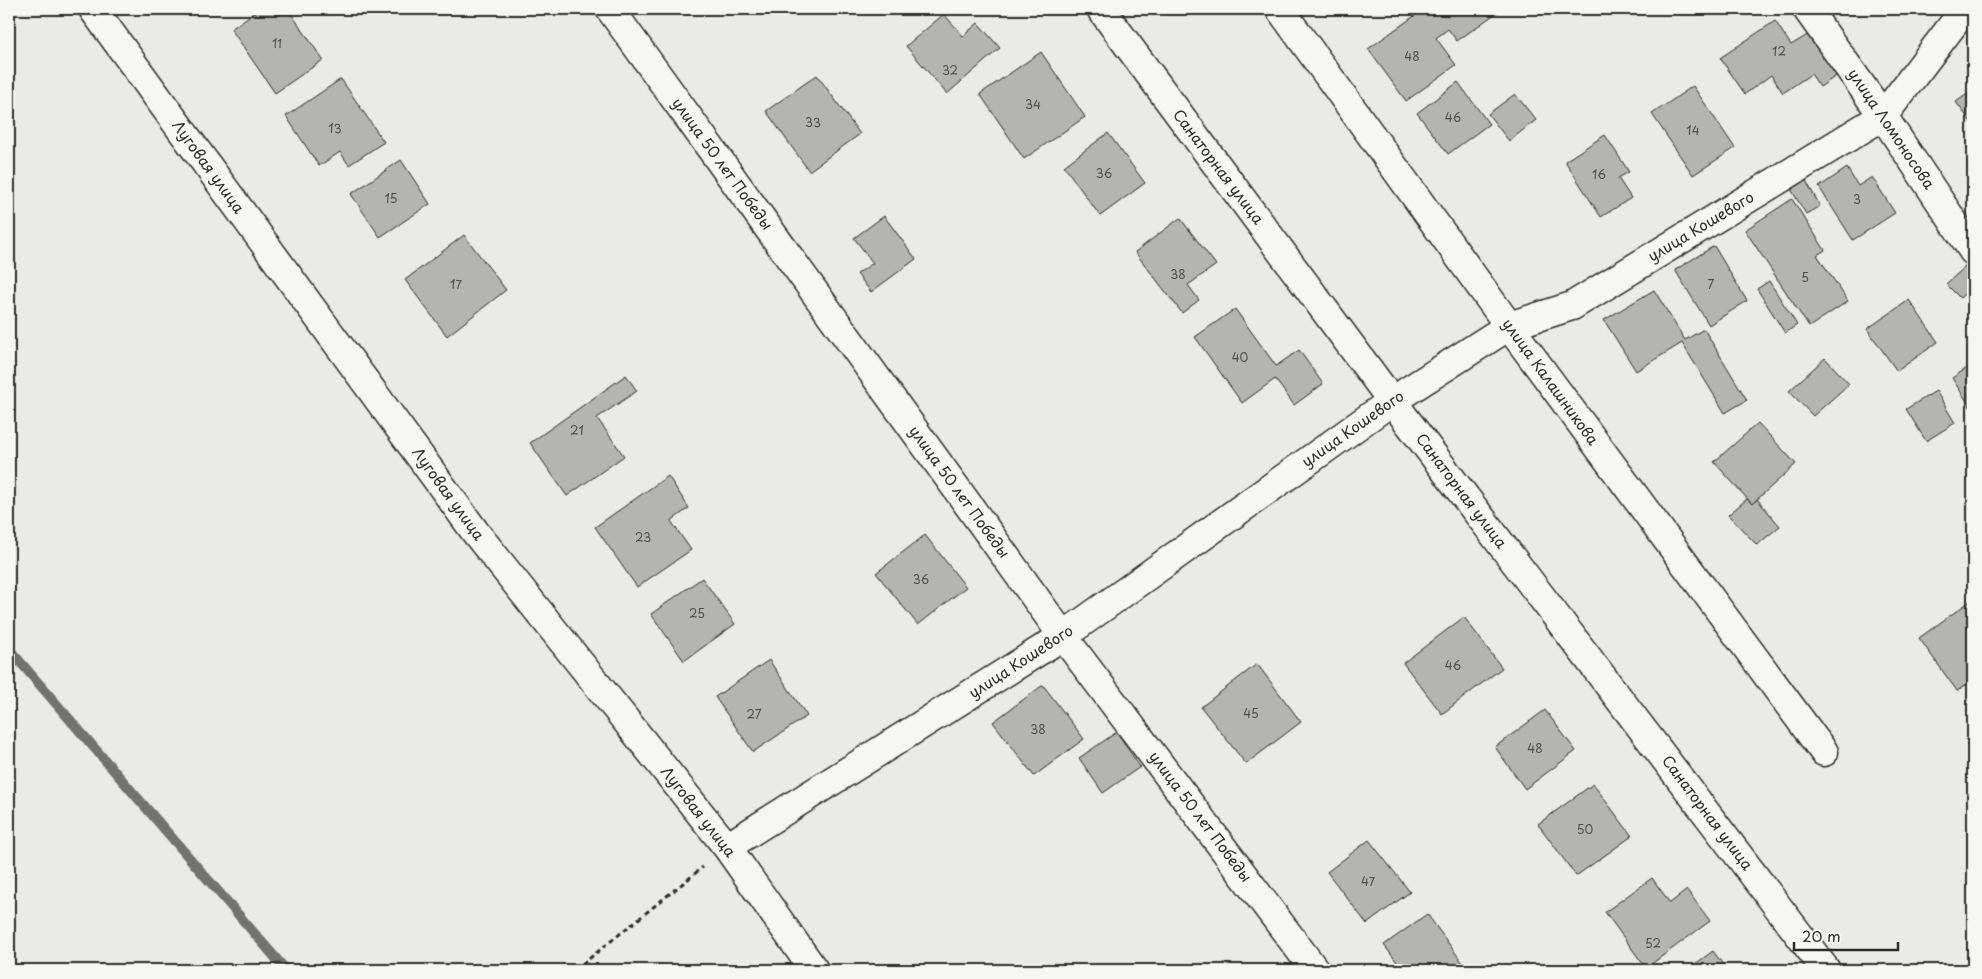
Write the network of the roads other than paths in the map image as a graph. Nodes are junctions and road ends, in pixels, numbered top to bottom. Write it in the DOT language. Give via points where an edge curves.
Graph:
graph roads {
  1 [pos="92,9"];
  2 [pos="610,9"];
  3 [pos="1280,9"];
  4 [pos="1807,9"];
  5 [pos="1965,9"];
  6 [pos="1100,10"];
  7 [pos="1883,116"];
  8 [pos="1973,251"];
  9 [pos="1509,326"];
  10 [pos="1392,401"];
  11 [pos="1063,636"];
  12 [pos="1824,752"];
  13 [pos="727,847"];
  14 [pos="814,970"];
  15 [pos="1315,970"];
  16 [pos="1826,970"];
  1 -- 13 [label="street, Луговая улица" via="476,533"];
  2 -- 11 [label="street, улица 50 лет Победы"];
  3 -- 9 [label="street, улица Калашникова"];
  4 -- 7 [label="street, улица Ломоносова"];
  5 -- 7 [label="street, улица Кошевого"];
  6 -- 10 [label="street, Санаторная улица"];
  7 -- 8 [label="street, улица Ломоносова"];
  7 -- 9 [label="street, улица Кошевого" via="1572,306"];
  9 -- 10 [label="street, улица Кошевого"];
  9 -- 12 [label="street, улица Калашникова"];
  10 -- 11 [label="street, улица Кошевого"];
  10 -- 16 [label="street, Санаторная улица"];
  11 -- 13 [label="street, улица Кошевого"];
  11 -- 15 [label="street, улица 50 лет Победы"];
  13 -- 14 [label="street, Луговая улица"];
}
